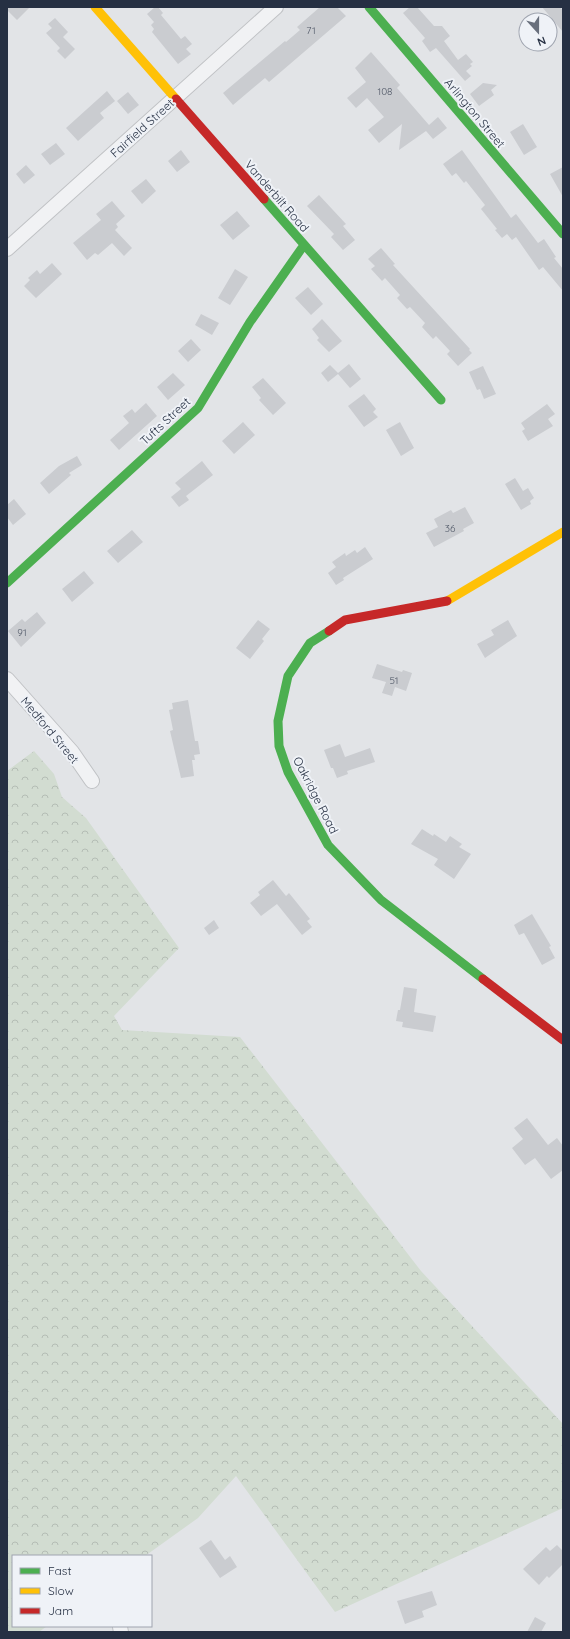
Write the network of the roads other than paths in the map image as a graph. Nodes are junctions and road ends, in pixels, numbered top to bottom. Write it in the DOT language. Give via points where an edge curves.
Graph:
graph roads {
  1 [pos="95,7"];
  2 [pos="276,7"];
  3 [pos="369,7"];
  4 [pos="175,98"];
  5 [pos="561,229"];
  6 [pos="304,245"];
  7 [pos="7,248"];
  8 [pos="441,400"];
  9 [pos="563,532"];
  10 [pos="7,583"];
  11 [pos="7,679"];
  12 [pos="92,781"];
  13 [pos="563,1040"];
  1 -- 4 [label="street, Vanderbilt Road"];
  2 -- 4 [label="street, Fairfield Street"];
  3 -- 5 [label="street, Arlington Street"];
  4 -- 6 [label="street, Vanderbilt Road"];
  4 -- 7 [label="street, Fairfield Street"];
  6 -- 8 [label="street, Vanderbilt Road"];
  6 -- 10 [label="street, Tufts Street" via="250,322 198,408"];
  9 -- 13 [label="street, Oakridge Road" via="448,601 345,620 310,643 288,676 278,722 279,746 288,772 328,845 381,900"];
  11 -- 12 [label="street, Medford Street" via="72,752"];
}
